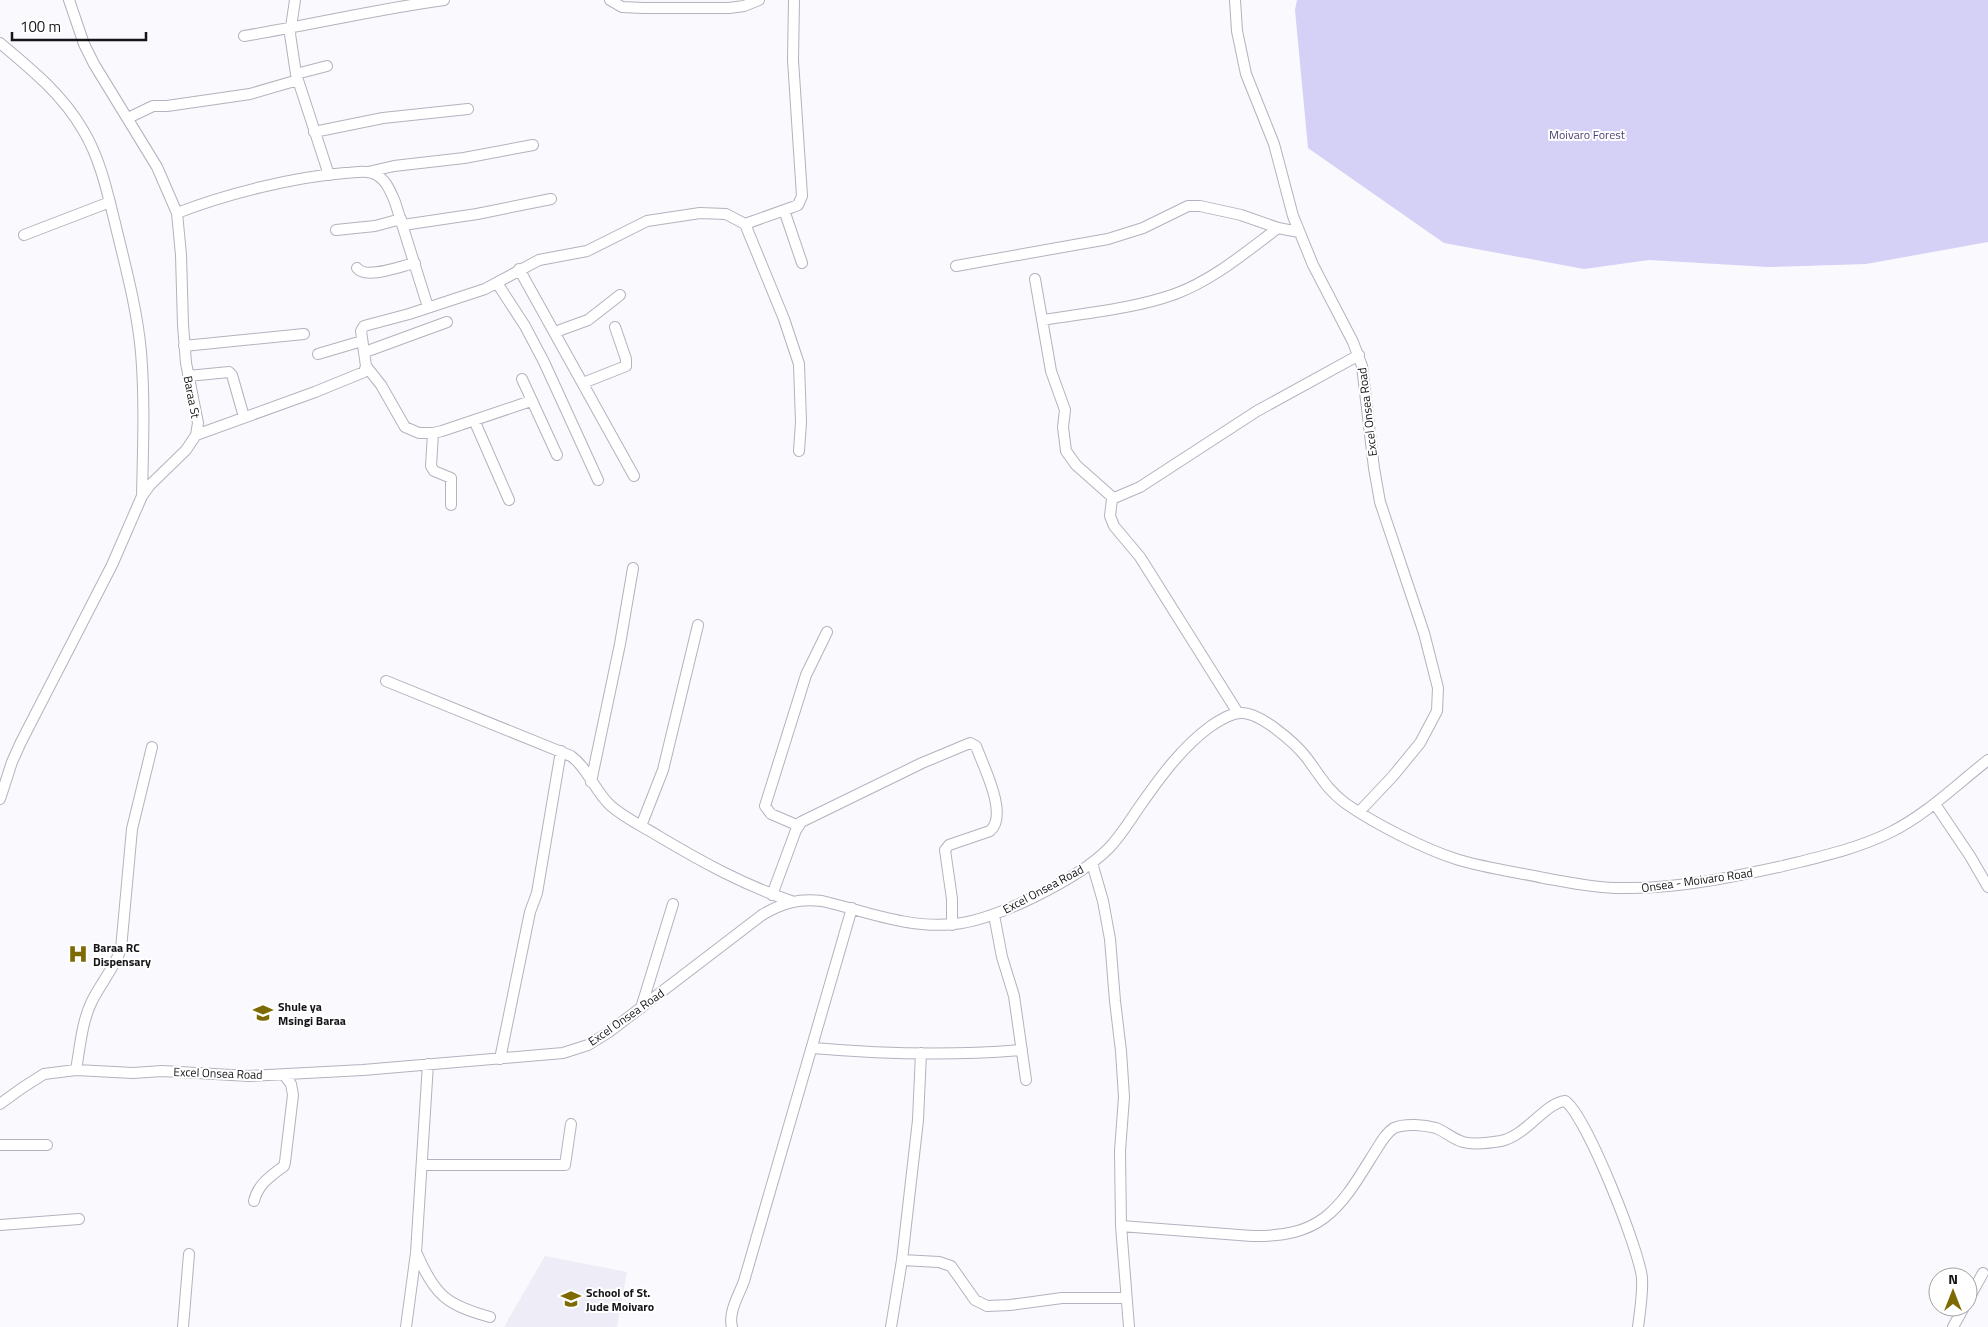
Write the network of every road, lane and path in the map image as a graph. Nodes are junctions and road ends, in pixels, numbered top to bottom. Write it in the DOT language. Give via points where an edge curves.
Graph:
graph roads {
  1 [pos="69,0"];
  2 [pos="296,0"];
  3 [pos="444,0"];
  4 [pos="610,0"];
  5 [pos="760,0"];
  6 [pos="794,0"];
  7 [pos="1235,0"];
  8 [pos="290,28"];
  9 [pos="244,36"];
  10 [pos="0,43"];
  11 [pos="327,66"];
  12 [pos="297,77"];
  13 [pos="468,109"];
  14 [pos="128,118"];
  15 [pos="314,132"];
  16 [pos="533,144"];
  17 [pos="367,172"];
  18 [pos="329,175"];
  19 [pos="551,199"];
  20 [pos="110,202"];
  21 [pos="784,210"];
  22 [pos="177,213"];
  23 [pos="402,222"];
  24 [pos="745,224"];
  25 [pos="1278,228"];
  26 [pos="336,230"];
  27 [pos="1299,232"];
  28 [pos="24,235"];
  29 [pos="415,262"];
  30 [pos="802,263"];
  31 [pos="956,266"];
  32 [pos="357,268"];
  33 [pos="519,270"];
  34 [pos="1035,279"];
  35 [pos="498,283"];
  36 [pos="620,295"];
  37 [pos="428,306"];
  38 [pos="1042,320"];
  39 [pos="447,322"];
  40 [pos="615,327"];
  41 [pos="555,332"];
  42 [pos="304,334"];
  43 [pos="362,341"];
  44 [pos="184,346"];
  45 [pos="365,352"];
  46 [pos="318,354"];
  47 [pos="1359,355"];
  48 [pos="366,366"];
  49 [pos="188,376"];
  50 [pos="522,379"];
  51 [pos="583,384"];
  52 [pos="532,401"];
  53 [pos="244,417"];
  54 [pos="474,420"];
  55 [pos="433,433"];
  56 [pos="196,435"];
  57 [pos="798,450"];
  58 [pos="557,455"];
  59 [pos="634,476"];
  60 [pos="598,480"];
  61 [pos="142,496"];
  62 [pos="1112,499"];
  63 [pos="509,500"];
  64 [pos="451,505"];
  65 [pos="633,568"];
  66 [pos="698,625"];
  67 [pos="827,632"];
  68 [pos="386,681"];
  69 [pos="1238,713"];
  70 [pos="152,747"];
  71 [pos="561,751"];
  72 [pos="1988,760"];
  73 [pos="591,782"];
  74 [pos="0,799"];
  75 [pos="1935,804"];
  76 [pos="1359,812"];
  77 [pos="641,826"];
  78 [pos="798,826"];
  79 [pos="1092,863"];
  80 [pos="1988,887"];
  81 [pos="772,895"];
  82 [pos="791,902"];
  83 [pos="673,904"];
  84 [pos="852,908"];
  85 [pos="994,915"];
  86 [pos="952,924"];
  87 [pos="641,1009"];
  88 [pos="812,1048"];
  89 [pos="1022,1050"];
  90 [pos="921,1053"];
  91 [pos="500,1059"];
  92 [pos="428,1064"];
  93 [pos="76,1070"];
  94 [pos="284,1074"];
  95 [pos="1026,1080"];
  96 [pos="0,1104"];
  97 [pos="571,1124"];
  98 [pos="0,1145"];
  99 [pos="47,1145"];
  100 [pos="422,1165"];
  101 [pos="254,1200"];
  102 [pos="79,1219"];
  103 [pos="0,1224"];
  104 [pos="1121,1226"];
  105 [pos="416,1253"];
  106 [pos="189,1254"];
  107 [pos="902,1260"];
  108 [pos="1983,1273"];
  109 [pos="1978,1282"];
  110 [pos="1125,1298"];
  111 [pos="490,1317"];
  112 [pos="183,1327"];
  113 [pos="406,1327"];
  114 [pos="732,1327"];
  115 [pos="891,1327"];
  116 [pos="1129,1327"];
  117 [pos="1638,1327"];
  1 -- 14 [label="street, Baraa St" via="84,44 110,93"];
  2 -- 8 [label="street"];
  3 -- 8 [label="street" via="380,9"];
  4 -- 5 [label="street" via="622,7 643,8 729,8"];
  6 -- 21 [label="street" via="793,60 802,196 798,205"];
  7 -- 27 [label="street, Excel Onsea Road" via="1237,31 1246,74 1274,144"];
  8 -- 9 [label="street"];
  8 -- 12 [label="street"];
  10 -- 20 [label="street" via="45,81 82,128 96,156"];
  11 -- 12 [label="street"];
  12 -- 14 [label="street" via="250,94 153,106"];
  12 -- 15 [label="street"];
  13 -- 15 [label="street" via="383,118"];
  14 -- 22 [label="street, Baraa St" via="157,167"];
  15 -- 18 [label="street"];
  16 -- 17 [label="street"];
  17 -- 18 [label="street"];
  17 -- 23 [label="street" via="379,176 388,186"];
  18 -- 22 [label="street" via="226,196"];
  19 -- 23 [label="street" via="477,214"];
  20 -- 28 [label="street"];
  20 -- 61 [label="street" via="131,290 141,353"];
  21 -- 24 [label="street"];
  21 -- 30 [label="street"];
  22 -- 44 [label="street, Baraa St"];
  23 -- 26 [label="street"];
  23 -- 29 [label="street"];
  24 -- 33 [label="street" via="726,214 712,212 657,218 587,251 539,260"];
  24 -- 57 [label="street" via="784,319 798,364 801,422"];
  25 -- 27 [label="street"];
  25 -- 31 [label="street" via="1241,215 1188,206 1125,234"];
  25 -- 38 [label="street" via="1231,262 1176,294"];
  27 -- 47 [label="street, Excel Onsea Road"];
  29 -- 32 [label="street" via="374,273 365,273"];
  29 -- 37 [label="street"];
  33 -- 35 [label="street"];
  33 -- 41 [label="street"];
  34 -- 38 [label="street"];
  35 -- 37 [label="street"];
  35 -- 60 [label="street" via="544,362"];
  36 -- 41 [label="street" via="588,320"];
  37 -- 43 [label="street" via="364,326"];
  38 -- 62 [label="street" via="1051,371 1065,410 1066,451"];
  39 -- 45 [label="street"];
  40 -- 51 [label="street" via="626,366"];
  41 -- 51 [label="street"];
  42 -- 44 [label="street"];
  43 -- 45 [label="street"];
  43 -- 46 [label="street"];
  44 -- 49 [label="street, Baraa St"];
  45 -- 48 [label="street"];
  47 -- 62 [label="street" via="1257,411 1140,487"];
  47 -- 76 [label="street, Excel Onsea Road" via="1380,502 1432,658 1439,696 1434,718 1420,743"];
  48 -- 53 [label="street" via="360,375"];
  48 -- 55 [label="street" via="406,427 419,433"];
  49 -- 53 [label="street" via="229,372"];
  49 -- 56 [label="street, Baraa St" via="198,423"];
  50 -- 52 [label="street"];
  51 -- 59 [label="street"];
  52 -- 54 [label="street"];
  52 -- 58 [label="street"];
  53 -- 56 [label="street"];
  54 -- 55 [label="street"];
  54 -- 63 [label="street"];
  55 -- 64 [label="street" via="431,466 434,471 452,478"];
  56 -- 61 [label="street, Baraa St"];
  61 -- 74 [label="street, Baraa St" via="112,565 21,742"];
  62 -- 69 [label="street" via="1110,516 1114,526 1140,557"];
  65 -- 73 [label="street"];
  66 -- 77 [label="street" via="663,770"];
  67 -- 78 [label="street" via="806,675 765,806 770,814"];
  68 -- 71 [label="street"];
  69 -- 76 [label="street, Onsea - Moivaro Road" via="1259,719 1288,739 1327,788"];
  69 -- 79 [label="street, Excel Onsea Road" via="1218,722 1189,744 1112,845"];
  70 -- 93 [label="street" via="132,829 121,949 92,1000"];
  71 -- 73 [label="street" via="578,761"];
  71 -- 91 [label="street" via="537,893 530,912"];
  72 -- 75 [label="street, Onsea - Moivaro Road"];
  73 -- 77 [label="street" via="602,798"];
  75 -- 76 [label="street, Onsea - Moivaro Road" via="1891,832 1840,851 1728,877 1628,888 1571,882 1456,859"];
  75 -- 80 [label="street"];
  77 -- 81 [label="street" via="716,870"];
  78 -- 81 [label="street"];
  78 -- 86 [label="street" via="806,819 922,763 973,743 993,793 998,817 990,831 947,847"];
  79 -- 85 [label="street, Excel Onsea Road"];
  79 -- 104 [label="street" via="1110,939 1121,1051 1124,1097 1120,1151"];
  81 -- 82 [label="street"];
  82 -- 84 [label="street, Excel Onsea Road" via="810,900"];
  82 -- 87 [label="street, Excel Onsea Road" via="762,915"];
  83 -- 87 [label="street"];
  84 -- 86 [label="street, Excel Onsea Road" via="919,924"];
  84 -- 88 [label="street"];
  85 -- 86 [label="street, Excel Onsea Road"];
  85 -- 89 [label="street" via="1014,996"];
  87 -- 91 [label="street, Excel Onsea Road" via="597,1041 578,1049"];
  88 -- 90 [label="street"];
  88 -- 114 [label="street" via="733,1310"];
  89 -- 90 [label="street"];
  89 -- 95 [label="street"];
  90 -- 107 [label="street" via="918,1120"];
  91 -- 92 [label="street, Excel Onsea Road"];
  92 -- 94 [label="street, Excel Onsea Road"];
  92 -- 100 [label="street"];
  93 -- 94 [label="street, Excel Onsea Road" via="249,1076"];
  93 -- 96 [label="street, Excel Onsea Road" via="44,1074"];
  94 -- 101 [label="street" via="293,1095 285,1162 257,1190"];
  97 -- 100 [label="street" via="565,1165"];
  98 -- 99 [label="street"];
  100 -- 105 [label="street"];
  102 -- 103 [label="street"];
  104 -- 110 [label="street"];
  104 -- 117 [label="street" via="1252,1236 1290,1233 1314,1224 1336,1209 1386,1136 1395,1128 1411,1125 1436,1128 1464,1143 1501,1141 1516,1135 1555,1104 1565,1101 1588,1137 1630,1233 1642,1278"];
  105 -- 111 [label="street" via="428,1278 443,1297 453,1304"];
  105 -- 113 [label="street"];
  106 -- 112 [label="street"];
  107 -- 110 [label="street" via="939,1262 950,1266 975,1300 988,1306 1062,1298"];
  107 -- 115 [label="street"];
  108 -- 109 [label="street"];
  110 -- 116 [label="street"];
}
